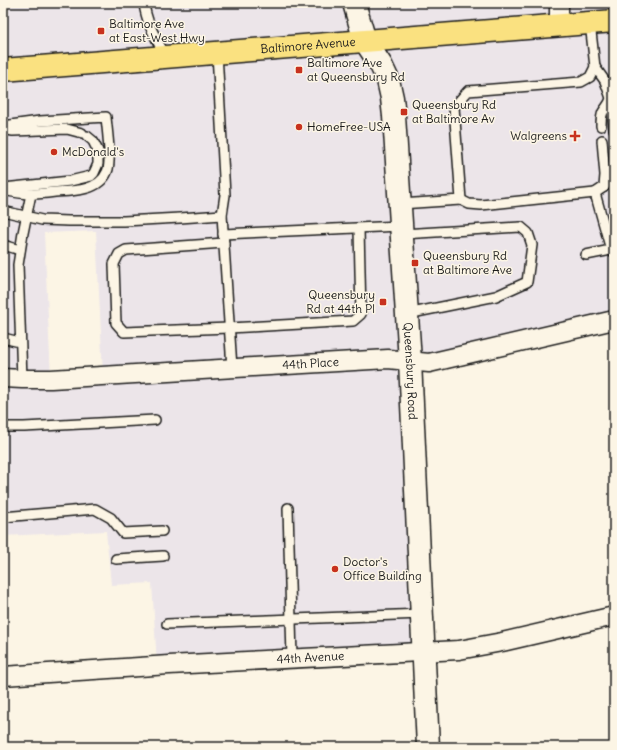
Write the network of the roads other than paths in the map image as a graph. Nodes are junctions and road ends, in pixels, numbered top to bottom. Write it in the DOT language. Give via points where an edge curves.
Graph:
graph roads {
  1 [pos="144,3"];
  2 [pos="354,3"];
  3 [pos="559,3"];
  4 [pos="614,21"];
  5 [pos="590,23"];
  6 [pos="559,25"];
  7 [pos="365,41"];
  8 [pos="217,53"];
  9 [pos="166,57"];
  10 [pos="3,59"];
  11 [pos="595,67"];
  12 [pos="26,68"];
  13 [pos="3,70"];
  14 [pos="611,98"];
  15 [pos="3,126"];
  16 [pos="601,126"];
  17 [pos="3,129"];
  18 [pos="614,129"];
  19 [pos="602,140"];
  20 [pos="614,172"];
  21 [pos="604,187"];
  22 [pos="3,189"];
  23 [pos="595,192"];
  24 [pos="31,194"];
  25 [pos="461,200"];
  26 [pos="400,204"];
  27 [pos="3,211"];
  28 [pos="222,215"];
  29 [pos="26,216"];
  30 [pos="359,229"];
  31 [pos="401,230"];
  32 [pos="223,239"];
  33 [pos="3,245"];
  34 [pos="20,250"];
  35 [pos="586,255"];
  36 [pos="407,314"];
  37 [pos="614,320"];
  38 [pos="229,328"];
  39 [pos="3,338"];
  40 [pos="20,342"];
  41 [pos="410,361"];
  42 [pos="232,368"];
  43 [pos="3,378"];
  44 [pos="22,379"];
  45 [pos="155,420"];
  46 [pos="3,427"];
  47 [pos="288,508"];
  48 [pos="3,517"];
  49 [pos="162,531"];
  50 [pos="163,556"];
  51 [pos="116,559"];
  52 [pos="422,614"];
  53 [pos="614,616"];
  54 [pos="291,620"];
  55 [pos="167,624"];
  56 [pos="424,651"];
  57 [pos="292,658"];
  58 [pos="3,676"];
  59 [pos="428,747"];
  1 -- 9 [label="lane" via="144,11 151,29"];
  2 -- 7 [label="street, Queensbury Road"];
  3 -- 6 [label="street"];
  4 -- 5 [label="main road, Baltimore Avenue"];
  5 -- 6 [label="main road, Baltimore Avenue"];
  5 -- 11 [label="lane"];
  6 -- 7 [label="main road, Baltimore Avenue"];
  7 -- 8 [label="main road, Baltimore Avenue"];
  7 -- 26 [label="street, Queensbury Road" via="381,65 392,98"];
  8 -- 9 [label="main road, Baltimore Avenue"];
  8 -- 28 [label="lane" via="225,195"];
  9 -- 12 [label="main road, Baltimore Avenue"];
  10 -- 12 [label="main road"];
  11 -- 14 [label="lane" via="605,81"];
  11 -- 25 [label="lane" via="590,77 581,82 468,91 454,107"];
  12 -- 13 [label="main road, Baltimore Avenue"];
  14 -- 16 [label="lane" via="601,117"];
  14 -- 18 [label="lane"];
  15 -- 24 [label="lane" via="106,117 110,161 103,179 87,188"];
  17 -- 22 [label="lane" via="67,129 84,134 93,141 98,152 98,164 90,176"];
  19 -- 21 [label="lane"];
  20 -- 21 [label="lane"];
  21 -- 23 [label="lane"];
  22 -- 24 [label="lane"];
  23 -- 25 [label="lane" via="481,205"];
  23 -- 35 [label="lane" via="611,250"];
  24 -- 29 [label="lane"];
  25 -- 26 [label="lane"];
  26 -- 31 [label="street, Queensbury Road"];
  27 -- 29 [label="lane"];
  28 -- 29 [label="lane" via="124,221 42,220"];
  28 -- 32 [label="lane"];
  29 -- 34 [label="lane"];
  30 -- 31 [label="lane"];
  30 -- 32 [label="lane"];
  30 -- 38 [label="lane" via="361,314 353,321"];
  31 -- 36 [label="street, Queensbury Road"];
  31 -- 36 [label="lane" via="521,227 528,233 532,245 527,282 496,296"];
  32 -- 38 [label="lane"];
  32 -- 38 [label="lane" via="126,250 119,254 114,264 116,324 124,332"];
  33 -- 34 [label="lane"];
  34 -- 40 [label="lane"];
  36 -- 41 [label="street, Queensbury Road"];
  37 -- 41 [label="street, 44th Place" via="429,363"];
  38 -- 42 [label="lane"];
  39 -- 40 [label="lane"];
  40 -- 44 [label="lane"];
  41 -- 42 [label="street, 44th Place" via="388,359"];
  41 -- 52 [label="street, Queensbury Road"];
  42 -- 44 [label="street, 44th Place"];
  43 -- 44 [label="street, 44th Place"];
  45 -- 46 [label="lane"];
  47 -- 54 [label="lane"];
  48 -- 49 [label="lane" via="95,509 111,518 123,533"];
  50 -- 51 [label="lane"];
  52 -- 54 [label="lane"];
  52 -- 56 [label="street, Queensbury Road"];
  53 -- 56 [label="street, 44th Avenue" via="495,644 459,650"];
  54 -- 55 [label="lane"];
  54 -- 57 [label="lane"];
  56 -- 57 [label="street, 44th Avenue"];
  56 -- 59 [label="street, Queensbury Road"];
  57 -- 58 [label="street, 44th Avenue"];
}
